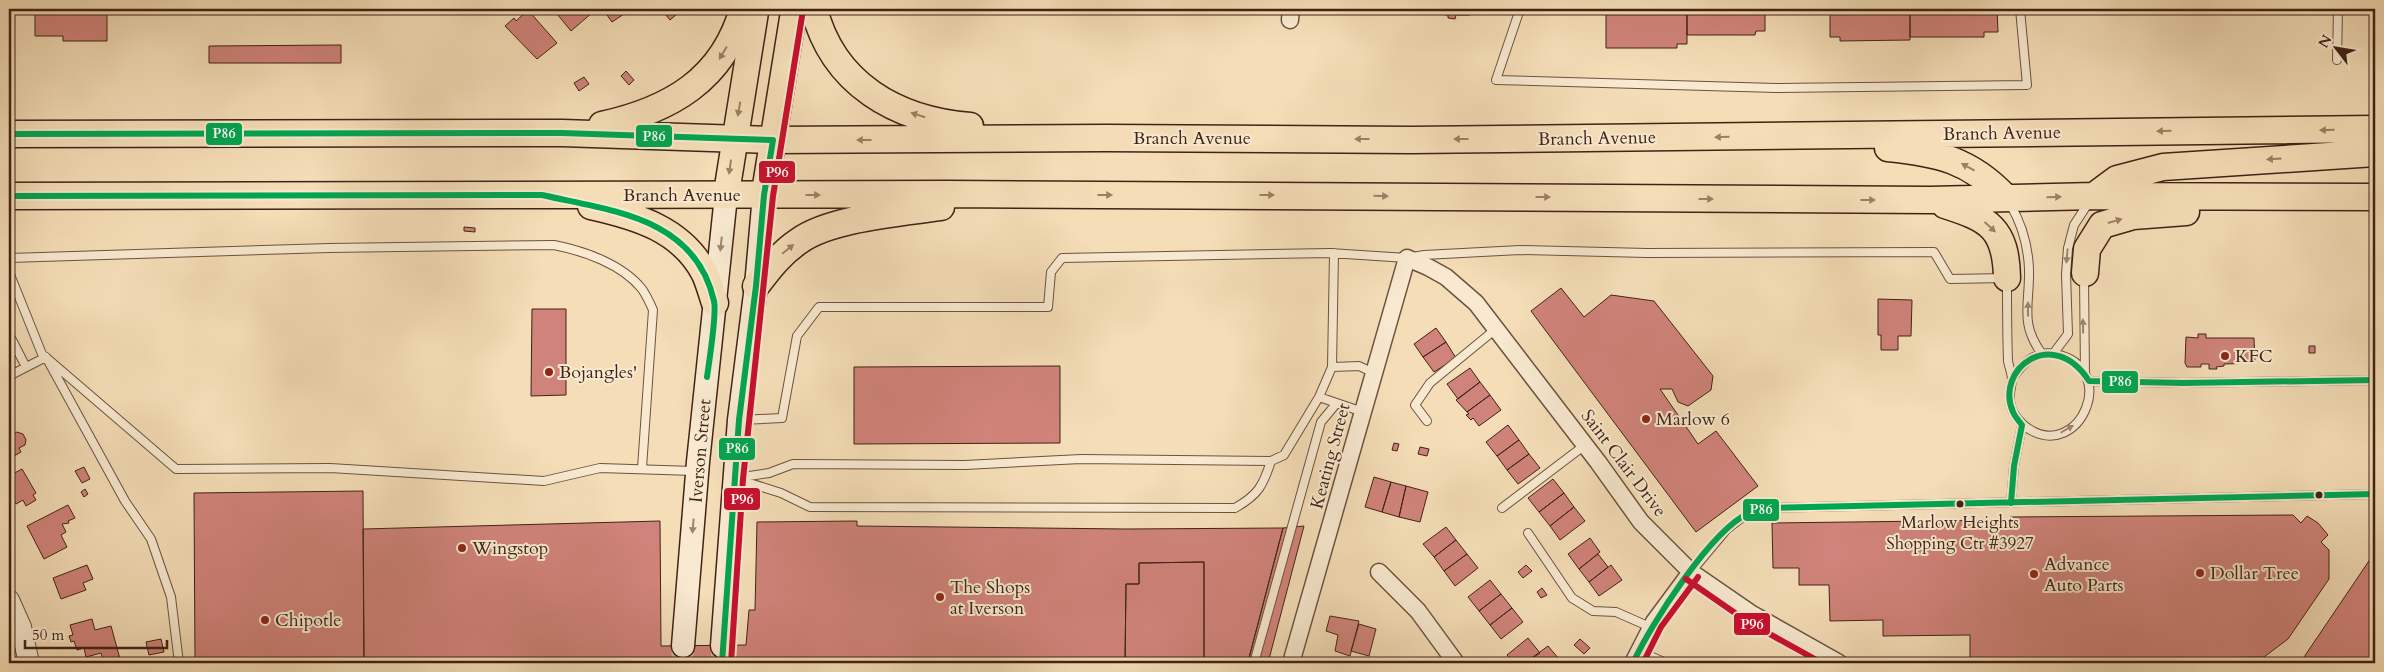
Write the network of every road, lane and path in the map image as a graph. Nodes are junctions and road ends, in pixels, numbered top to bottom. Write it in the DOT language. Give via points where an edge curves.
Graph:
graph roads {
  1 [pos="743,9"];
  2 [pos="756,9"];
  3 [pos="794,9"];
  4 [pos="814,9"];
  5 [pos="1520,9"];
  6 [pos="2020,9"];
  7 [pos="2338,9"];
  8 [pos="2337,60"];
  9 [pos="2375,129"];
  10 [pos="562,133"];
  11 [pos="9,134"];
  12 [pos="1771,136"];
  13 [pos="734,138"];
  14 [pos="1105,138"];
  15 [pos="773,140"];
  16 [pos="2375,153"];
  17 [pos="1030,194"];
  18 [pos="542,195"];
  19 [pos="9,196"];
  20 [pos="726,196"];
  21 [pos="764,196"];
  22 [pos="2094,196"];
  23 [pos="2346,197"];
  24 [pos="2375,197"];
  25 [pos="2005,198"];
  26 [pos="1930,200"];
  27 [pos="1334,253"];
  28 [pos="9,258"];
  29 [pos="1407,258"];
  30 [pos="9,272"];
  31 [pos="2085,274"];
  32 [pos="2006,278"];
  33 [pos="756,286"];
  34 [pos="715,303"];
  35 [pos="1497,328"];
  36 [pos="9,334"];
  37 [pos="2042,354"];
  38 [pos="2053,354"];
  39 [pos="46,357"];
  40 [pos="1332,367"];
  41 [pos="26,368"];
  42 [pos="1374,373"];
  43 [pos="9,376"];
  44 [pos="2087,378"];
  45 [pos="2012,379"];
  46 [pos="2375,380"];
  47 [pos="1319,397"];
  48 [pos="1336,404"];
  49 [pos="1363,412"];
  50 [pos="739,420"];
  51 [pos="1427,421"];
  52 [pos="2022,425"];
  53 [pos="1585,445"];
  54 [pos="1271,461"];
  55 [pos="642,468"];
  56 [pos="698,472"];
  57 [pos="734,478"];
  58 [pos="2375,494"];
  59 [pos="2011,503"];
  60 [pos="1502,508"];
  61 [pos="1528,533"];
  62 [pos="1379,572"];
  63 [pos="1690,572"];
  64 [pos="9,600"];
  65 [pos="1650,627"];
  66 [pos="683,646"];
  67 [pos="722,646"];
  68 [pos="1636,657"];
  69 [pos="29,663"];
  70 [pos="179,663"];
  71 [pos="1254,663"];
  72 [pos="1291,663"];
  73 [pos="1456,663"];
  74 [pos="1666,663"];
  75 [pos="1838,663"];
  1 -- 10 [label="highway, one-way" via="716,64 687,93 634,118"];
  2 -- 13 [label="main road, one-way"];
  3 -- 15 [label="main road"];
  14 -- 4 [label="highway, one-way" via="944,124 889,105 843,70 820,30"];
  5 -- 6 [label="lane" via="1496,80 1776,88 2027,85"];
  7 -- 8 [label="lane"];
  9 -- 12 [label="highway, Branch Avenue, one-way"];
  10 -- 11 [label="highway, Branch Avenue"];
  10 -- 13 [label="highway, Branch Avenue"];
  12 -- 14 [label="highway, Branch Avenue, one-way" via="1468,140"];
  25 -- 12 [label="highway, one-way" via="1970,167 1937,155"];
  13 -- 15 [label="highway, Branch Avenue"];
  13 -- 20 [label="main road, one-way"];
  14 -- 15 [label="highway, Branch Avenue, one-way"];
  15 -- 21 [label="main road"];
  16 -- 22 [label="highway, one-way" via="2163,167 2117,179"];
  21 -- 17 [label="highway, Branch Avenue, one-way"];
  17 -- 26 [label="highway, Branch Avenue, one-way"];
  33 -- 17 [label="highway, one-way" via="778,257 813,233 889,215"];
  18 -- 19 [label="highway, Branch Avenue"];
  18 -- 20 [label="highway, Branch Avenue"];
  18 -- 34 [label="highway" via="626,214 666,232 688,251 704,274"];
  20 -- 21 [label="highway, Branch Avenue"];
  20 -- 34 [label="main road, Iverson Street, one-way"];
  21 -- 33 [label="main road, Iverson Street"];
  22 -- 23 [label="highway, Branch Avenue"];
  25 -- 22 [label="highway, Branch Avenue, one-way"];
  22 -- 38 [label="lane, one-way" via="2074,225 2070,240 2066,274 2068,334"];
  23 -- 24 [label="highway, Branch Avenue"];
  31 -- 23 [label="highway, one-way" via="2087,249 2102,225 2125,218"];
  25 -- 26 [label="highway, Branch Avenue"];
  37 -- 25 [label="lane, one-way" via="2031,340 2028,327 2026,237 2017,215"];
  26 -- 32 [label="highway, one-way" via="1974,214 1993,227 2002,242"];
  27 -- 29 [label="lane"];
  27 -- 40 [label="lane"];
  27 -- 50 [label="lane" via="1062,258 1051,272 1048,307 819,307 797,336 782,418"];
  28 -- 55 [label="lane" via="433,246 554,245 578,250 619,270 642,289 653,310"];
  29 -- 32 [label="lane" via="1520,250 1934,252 1950,278"];
  29 -- 35 [label="street, Saint Clair Drive" via="1428,266 1465,291"];
  29 -- 42 [label="street, Keating Street"];
  30 -- 39 [label="lane"];
  44 -- 31 [label="lane, one-way" via="2083,315"];
  32 -- 45 [label="lane" via="2008,363"];
  33 -- 50 [label="main road, Iverson Street"];
  34 -- 56 [label="main road, Iverson Street"];
  35 -- 51 [label="lane" via="1430,383 1415,404"];
  35 -- 53 [label="street, Saint Clair Drive"];
  36 -- 41 [label="lane"];
  37 -- 38 [label="lane"];
  37 -- 45 [label="lane" via="2022,364"];
  38 -- 44 [label="lane" via="2075,362"];
  39 -- 41 [label="lane"];
  39 -- 55 [label="lane" via="176,469 339,469 544,481 600,468"];
  39 -- 70 [label="lane" via="125,501 151,539 171,597"];
  40 -- 42 [label="lane" via="1359,366"];
  40 -- 47 [label="lane"];
  41 -- 43 [label="lane"];
  42 -- 49 [label="street, Keating Street"];
  44 -- 46 [label="lane" via="2183,383"];
  52 -- 44 [label="lane, one-way" via="2042,435 2070,430 2081,420 2089,401"];
  45 -- 52 [label="lane" via="2009,398 2012,411"];
  47 -- 48 [label="lane"];
  47 -- 54 [label="lane" via="1284,455"];
  48 -- 49 [label="lane"];
  48 -- 71 [label="lane" via="1322,422"];
  49 -- 72 [label="street, Keating Street"];
  50 -- 57 [label="main road, Iverson Street"];
  52 -- 59 [label="lane"];
  53 -- 60 [label="lane"];
  53 -- 63 [label="street, Saint Clair Drive" via="1641,522"];
  54 -- 57 [label="lane" via="1081,459 966,465 793,464 769,473"];
  54 -- 57 [label="lane" via="1263,484 1251,499 1235,508 810,507 781,493"];
  55 -- 56 [label="lane"];
  56 -- 66 [label="main road, Iverson Street, one-way"];
  57 -- 67 [label="main road, Iverson Street"];
  58 -- 59 [label="lane"];
  59 -- 63 [label="lane" via="1768,508 1748,513 1728,529"];
  61 -- 65 [label="lane" via="1572,598 1593,611 1616,612"];
  62 -- 73 [label="street" via="1418,611"];
  63 -- 65 [label="street"];
  63 -- 75 [label="street, Saint Clair Drive" via="1752,614"];
  64 -- 69 [label="street"];
  65 -- 68 [label="street"];
  68 -- 74 [label="lane"];
}
